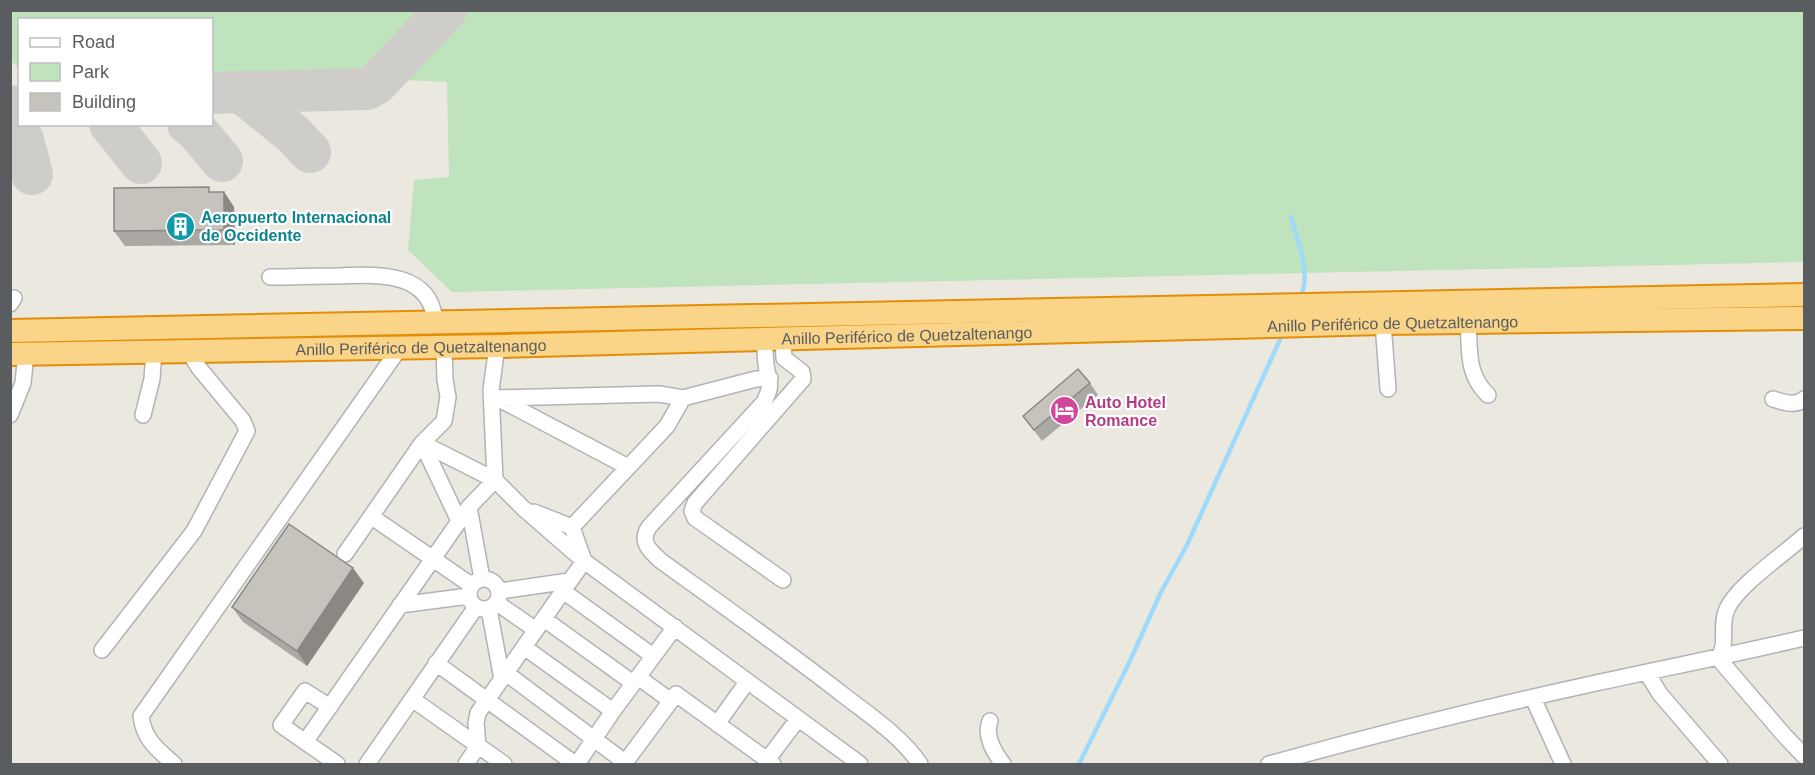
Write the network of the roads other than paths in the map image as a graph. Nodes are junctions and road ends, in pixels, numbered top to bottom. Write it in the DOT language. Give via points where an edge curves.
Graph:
graph roads {
  1 [pos="270,277"];
  2 [pos="1804,295"];
  3 [pos="1804,318"];
  4 [pos="435,321"];
  5 [pos="1468,321"];
  6 [pos="1383,323"];
  7 [pos="10,331"];
  8 [pos="774,339"];
  9 [pos="401,346"];
  10 [pos="444,346"];
  11 [pos="497,346"];
  12 [pos="154,350"];
  13 [pos="188,350"];
  14 [pos="18,354"];
  15 [pos="770,378"];
  16 [pos="1388,389"];
  17 [pos="1488,395"];
  18 [pos="495,398"];
  19 [pos="683,398"];
  20 [pos="1773,399"];
  21 [pos="1804,399"];
  22 [pos="10,416"];
  23 [pos="143,416"];
  24 [pos="422,443"];
  25 [pos="628,467"];
  26 [pos="495,480"];
  27 [pos="469,507"];
  28 [pos="523,508"];
  29 [pos="372,517"];
  30 [pos="459,521"];
  31 [pos="572,527"];
  32 [pos="1804,536"];
  33 [pos="345,554"];
  34 [pos="432,560"];
  35 [pos="584,561"];
  36 [pos="783,580"];
  37 [pos="566,586"];
  38 [pos="483,596"];
  39 [pos="400,605"];
  40 [pos="540,624"];
  41 [pos="675,627"];
  42 [pos="1804,638"];
  43 [pos="524,647"];
  44 [pos="102,650"];
  45 [pos="653,656"];
  46 [pos="1718,658"];
  47 [pos="436,663"];
  48 [pos="1647,673"];
  49 [pos="504,676"];
  50 [pos="635,680"];
  51 [pos="747,682"];
  52 [pos="1533,698"];
  53 [pos="412,699"];
  54 [pos="486,701"];
  55 [pos="671,701"];
  56 [pos="330,707"];
  57 [pos="613,711"];
  58 [pos="798,719"];
  59 [pos="990,721"];
  60 [pos="717,724"];
  61 [pos="594,739"];
  62 [pos="305,742"];
  63 [pos="478,746"];
  64 [pos="1804,756"];
  65 [pos="770,763"];
  66 [pos="625,764"];
  67 [pos="174,765"];
  68 [pos="337,765"];
  69 [pos="367,765"];
  70 [pos="466,765"];
  71 [pos="504,765"];
  72 [pos="576,765"];
  73 [pos="860,765"];
  74 [pos="920,765"];
  75 [pos="1003,765"];
  76 [pos="1269,765"];
  77 [pos="1563,765"];
  78 [pos="1720,765"];
  1 -- 4 [label="street" via="399,278 428,298"];
  2 -- 4 [label="highway, Anillo Periférico de Quetzaltenango"];
  3 -- 5 [label="highway, Anillo Periférico de Quetzaltenango"];
  4 -- 7 [label="highway, Anillo Periférico de Quetzaltenango"];
  5 -- 6 [label="highway, Anillo Periférico de Quetzaltenango"];
  5 -- 17 [label="street" via="1472,372"];
  6 -- 8 [label="highway, Anillo Periférico de Quetzaltenango"];
  6 -- 16 [label="street"];
  8 -- 11 [label="highway, Anillo Periférico de Quetzaltenango"];
  8 -- 15 [label="street" via="766,368"];
  8 -- 36 [label="street" via="784,358 802,372 803,379 692,511 695,518"];
  9 -- 10 [label="highway, Anillo Periférico de Quetzaltenango"];
  9 -- 13 [label="highway, Anillo Periférico de Quetzaltenango"];
  9 -- 67 [label="street" via="141,716 143,730 155,748"];
  10 -- 11 [label="highway, Anillo Periférico de Quetzaltenango"];
  10 -- 24 [label="street" via="448,397 444,421"];
  11 -- 18 [label="street" via="491,390"];
  12 -- 13 [label="highway, Anillo Periférico de Quetzaltenango"];
  12 -- 14 [label="highway, Anillo Periférico de Quetzaltenango"];
  12 -- 23 [label="street"];
  13 -- 44 [label="street" via="247,431 194,531"];
  14 -- 22 [label="street" via="23,383"];
  15 -- 19 [label="street"];
  15 -- 74 [label="street" via="768,393 758,410 649,527 646,546 877,721"];
  18 -- 19 [label="street" via="659,394"];
  18 -- 25 [label="street"];
  18 -- 26 [label="street"];
  19 -- 25 [label="street" via="667,426"];
  20 -- 21 [label="street" via="1789,403"];
  24 -- 26 [label="street"];
  24 -- 29 [label="street"];
  24 -- 30 [label="street"];
  25 -- 31 [label="street"];
  26 -- 27 [label="street"];
  26 -- 28 [label="street"];
  27 -- 30 [label="street"];
  27 -- 38 [label="street"];
  28 -- 31 [label="street"];
  28 -- 35 [label="street"];
  29 -- 33 [label="street"];
  29 -- 34 [label="street"];
  30 -- 34 [label="street"];
  31 -- 35 [label="street"];
  32 -- 46 [label="street" via="1731,601 1724,618 1724,647"];
  34 -- 38 [label="street"];
  34 -- 39 [label="street"];
  35 -- 37 [label="street"];
  35 -- 41 [label="street"];
  37 -- 38 [label="street"];
  37 -- 40 [label="street"];
  37 -- 45 [label="street"];
  38 -- 39 [label="street"];
  38 -- 40 [label="street"];
  38 -- 47 [label="street"];
  38 -- 49 [label="street"];
  39 -- 56 [label="street"];
  40 -- 43 [label="street"];
  40 -- 50 [label="street"];
  41 -- 45 [label="street"];
  41 -- 51 [label="street"];
  42 -- 46 [label="street"];
  43 -- 49 [label="street"];
  43 -- 57 [label="street"];
  45 -- 50 [label="street"];
  46 -- 48 [label="street"];
  46 -- 64 [label="street"];
  47 -- 53 [label="street"];
  47 -- 54 [label="street"];
  48 -- 52 [label="street"];
  48 -- 78 [label="street"];
  49 -- 54 [label="street"];
  49 -- 61 [label="street"];
  50 -- 55 [label="street"];
  50 -- 57 [label="street"];
  51 -- 58 [label="street"];
  51 -- 60 [label="street"];
  52 -- 76 [label="street"];
  52 -- 77 [label="street"];
  53 -- 63 [label="street"];
  53 -- 69 [label="street"];
  54 -- 63 [label="street" via="476,720"];
  54 -- 72 [label="street"];
  55 -- 60 [label="street" via="676,694"];
  55 -- 66 [label="street"];
  56 -- 62 [label="street"];
  56 -- 62 [label="street" via="305,691 281,725"];
  57 -- 61 [label="street"];
  58 -- 65 [label="street"];
  58 -- 73 [label="street"];
  59 -- 75 [label="street" via="990,742"];
  60 -- 65 [label="street"];
  61 -- 66 [label="street"];
  61 -- 72 [label="street"];
  62 -- 68 [label="street"];
  63 -- 70 [label="street"];
  63 -- 71 [label="street"];
}
